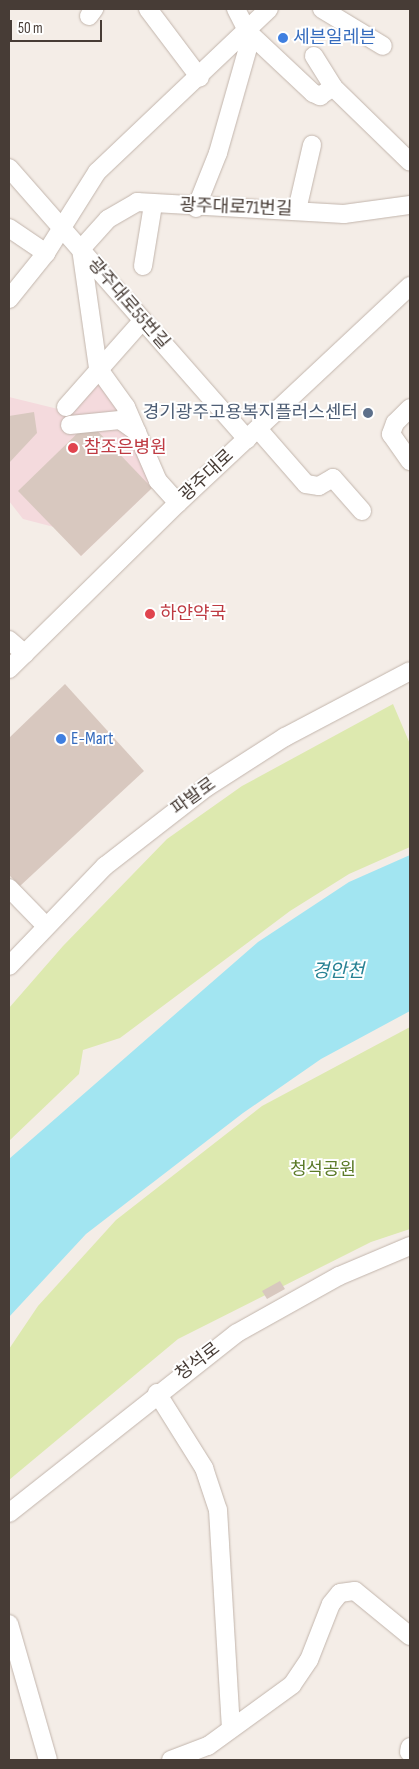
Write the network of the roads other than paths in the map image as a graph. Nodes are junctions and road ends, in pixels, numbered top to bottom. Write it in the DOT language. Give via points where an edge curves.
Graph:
graph roads {
  1 [pos="148,9"];
  2 [pos="236,9"];
  3 [pos="269,9"];
  4 [pos="322,9"];
  5 [pos="248,32"];
  6 [pos="383,46"];
  7 [pos="314,56"];
  8 [pos="200,78"];
  9 [pos="333,87"];
  10 [pos="312,145"];
  11 [pos="410,162"];
  12 [pos="9,168"];
  13 [pos="153,205"];
  14 [pos="410,206"];
  15 [pos="196,208"];
  16 [pos="297,210"];
  17 [pos="9,228"];
  18 [pos="60,229"];
  19 [pos="81,249"];
  20 [pos="46,253"];
  21 [pos="143,266"];
  22 [pos="410,286"];
  23 [pos="9,299"];
  24 [pos="142,321"];
  25 [pos="98,368"];
  26 [pos="66,407"];
  27 [pos="410,408"];
  28 [pos="70,425"];
  29 [pos="140,434"];
  30 [pos="252,434"];
  31 [pos="410,461"];
  32 [pos="178,503"];
  33 [pos="362,511"];
  34 [pos="9,640"];
  35 [pos="25,654"];
  36 [pos="9,670"];
  37 [pos="410,671"];
  38 [pos="9,888"];
  39 [pos="46,924"];
  40 [pos="9,966"];
  41 [pos="410,1246"];
  42 [pos="157,1394"];
  43 [pos="9,1513"];
  44 [pos="9,1624"];
  45 [pos="408,1631"];
  46 [pos="231,1728"];
  47 [pos="48,1760"];
  48 [pos="171,1760"];
  1 -- 8 [label="street"];
  2 -- 5 [label="street"];
  3 -- 5 [label="street"];
  4 -- 6 [label="street"];
  5 -- 8 [label="street"];
  5 -- 9 [label="street" via="313,93 320,96"];
  5 -- 15 [label="street" via="248,48 223,135"];
  7 -- 9 [label="street"];
  8 -- 18 [label="street" via="97,172"];
  9 -- 11 [label="street"];
  10 -- 16 [label="street"];
  12 -- 18 [label="street, 광주대로55번길"];
  13 -- 15 [label="street, 광주대로71번길"];
  13 -- 19 [label="street, 광주대로71번길" via="129,204"];
  13 -- 21 [label="street"];
  14 -- 16 [label="street, 광주대로71번길" via="344,214"];
  15 -- 16 [label="street, 광주대로71번길"];
  17 -- 20 [label="street"];
  18 -- 19 [label="street, 광주대로55번길"];
  18 -- 20 [label="street"];
  19 -- 24 [label="street, 광주대로55번길"];
  19 -- 25 [label="street"];
  20 -- 23 [label="street"];
  22 -- 30 [label="street, 광주대로"];
  24 -- 25 [label="street"];
  24 -- 30 [label="street, 광주대로55번길"];
  25 -- 26 [label="street"];
  25 -- 29 [label="street"];
  27 -- 31 [label="street" via="395,423 391,434"];
  28 -- 29 [label="street" via="120,420"];
  29 -- 32 [label="street" via="158,481"];
  30 -- 32 [label="street, 광주대로"];
  30 -- 33 [label="street, 광주대로55번길" via="306,484 319,486 333,478"];
  32 -- 35 [label="street, 광주대로"];
  34 -- 35 [label="street"];
  35 -- 36 [label="street, 광주대로"];
  37 -- 39 [label="street, 파발로" via="293,733 207,787 106,866"];
  38 -- 39 [label="street"];
  39 -- 40 [label="street, 파발로"];
  41 -- 42 [label="street, 청석로" via="275,1309"];
  42 -- 43 [label="street, 청석로"];
  42 -- 46 [label="street" via="204,1468 218,1510"];
  44 -- 47 [label="street"];
  45 -- 46 [label="street" via="355,1591 340,1593 331,1604 309,1660 292,1684"];
  46 -- 48 [label="street" via="190,1757"];
}
